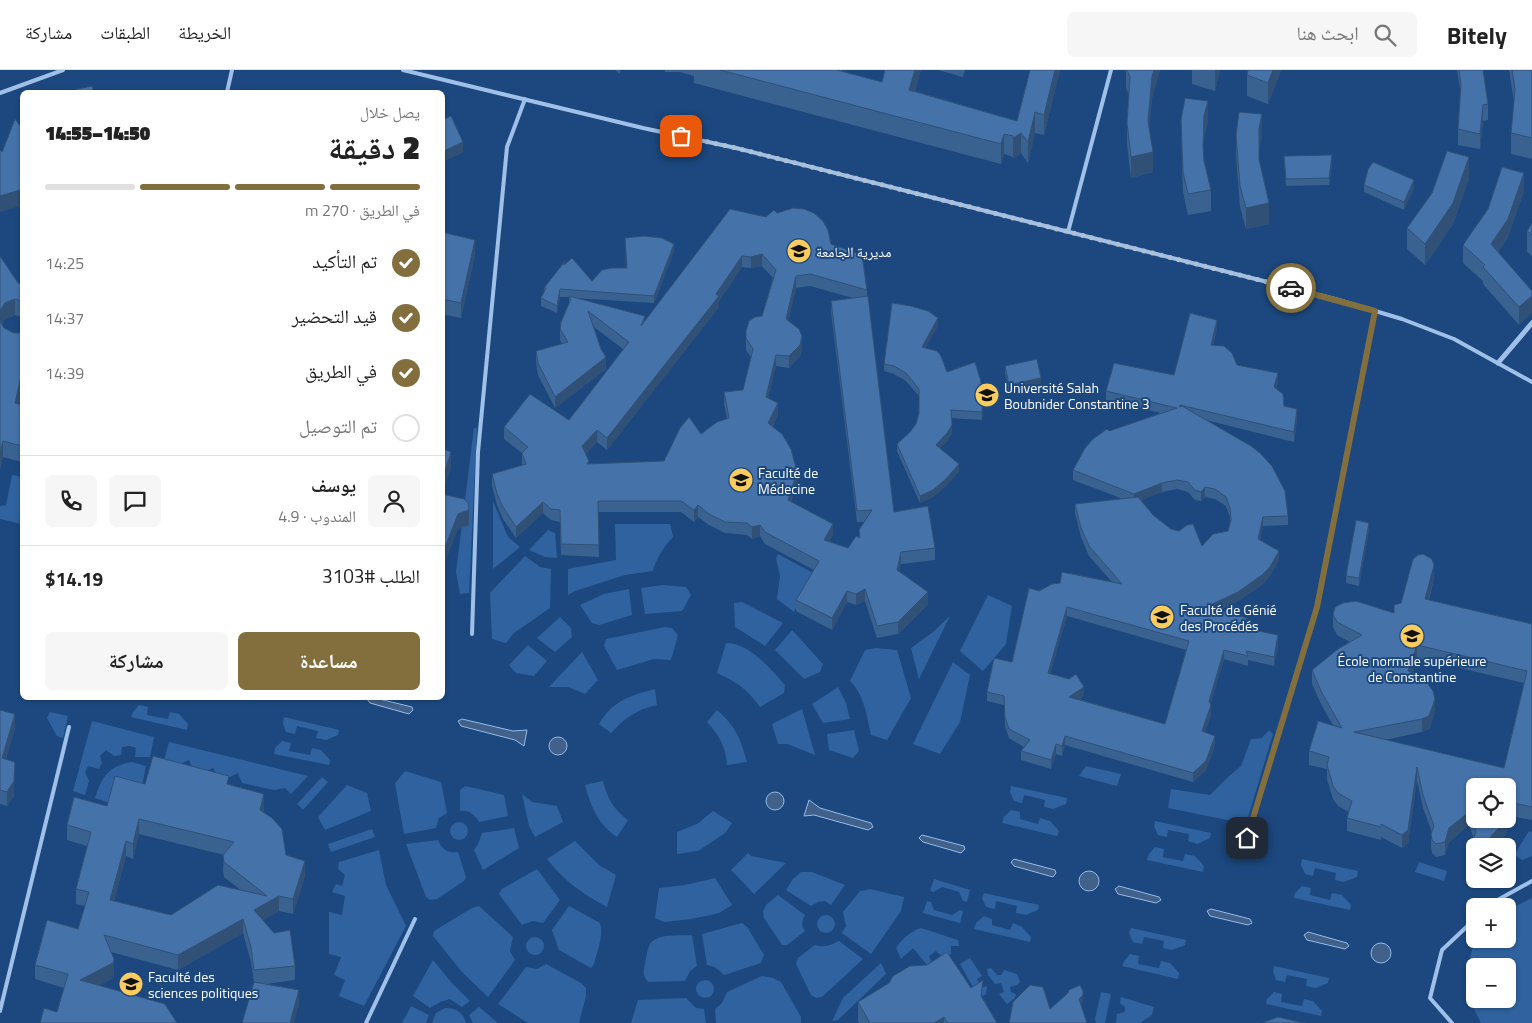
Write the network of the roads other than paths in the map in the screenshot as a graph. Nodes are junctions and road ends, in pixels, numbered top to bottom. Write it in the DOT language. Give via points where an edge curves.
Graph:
graph roads {
  1 [pos="63,70"];
  2 [pos="232,70"];
  3 [pos="403,70"];
  4 [pos="1111,70"];
  5 [pos="227,90"];
  6 [pos="0,93"];
  7 [pos="524,99"];
  8 [pos="1068,232"];
  9 [pos="1375,311"];
  10 [pos="1532,323"];
  11 [pos="1498,363"];
  12 [pos="1532,382"];
  13 [pos="472,634"];
  14 [pos="70,727"];
  15 [pos="1247,838"];
  16 [pos="1532,881"];
  17 [pos="1501,898"];
  18 [pos="415,918"];
  19 [pos="1466,927"];
  20 [pos="0,1011"];
  21 [pos="366,1023"];
  22 [pos="1452,1023"];
  1 -- 6 [label="lane"];
  2 -- 5 [label="lane"];
  3 -- 7 [label="lane"];
  4 -- 8 [label="lane"];
  7 -- 8 [label="lane" via="736,148"];
  7 -- 13 [label="lane" via="506,157 478,452"];
  8 -- 9 [label="lane"];
  9 -- 11 [label="lane" via="1454,340"];
  9 -- 15 [label="lane" via="1317,607"];
  10 -- 11 [label="street"];
  11 -- 12 [label="lane"];
  14 -- 20 [label="lane"];
  16 -- 17 [label="lane"];
  18 -- 21 [label="lane"];
  19 -- 22 [label="lane" via="1442,950 1430,998"];
}
